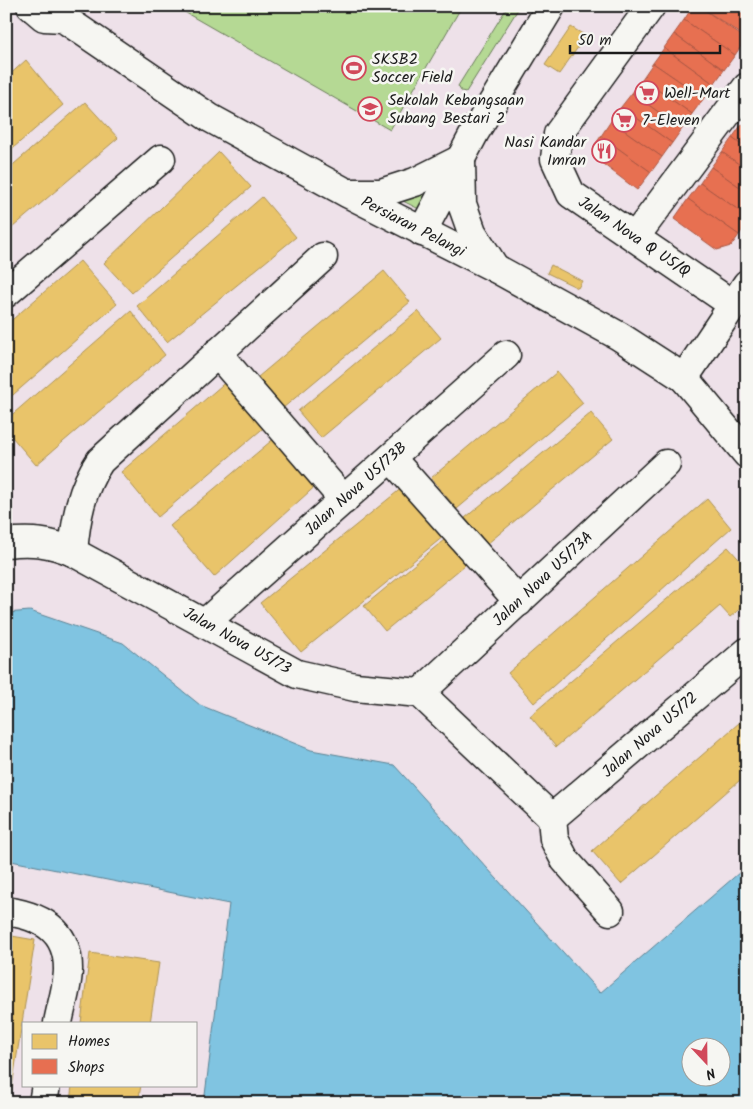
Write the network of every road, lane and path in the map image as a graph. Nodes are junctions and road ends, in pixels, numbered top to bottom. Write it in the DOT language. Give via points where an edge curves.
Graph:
graph roads {
  1 [pos="30,6"];
  2 [pos="551,6"];
  3 [pos="651,6"];
  4 [pos="61,12"];
  5 [pos="747,87"];
  6 [pos="161,159"];
  7 [pos="461,160"];
  8 [pos="347,193"];
  9 [pos="422,232"];
  10 [pos="635,237"];
  11 [pos="323,257"];
  12 [pos="495,268"];
  13 [pos="6,293"];
  14 [pos="739,294"];
  15 [pos="217,353"];
  16 [pos="506,355"];
  17 [pos="684,378"];
  18 [pos="747,454"];
  19 [pos="391,458"];
  20 [pos="666,464"];
  21 [pos="344,500"];
  22 [pos="6,543"];
  23 [pos="73,552"];
  24 [pos="519,602"];
  25 [pos="205,623"];
  26 [pos="747,652"];
  27 [pos="420,693"];
  28 [pos="552,818"];
  29 [pos="6,911"];
  30 [pos="610,911"];
  31 [pos="58,1022"];
  32 [pos="46,1086"];
  33 [pos="43,1103"];
  1 -- 4 [label="street, Persiaran Pelangi" via="44,17"];
  2 -- 7 [label="street"];
  3 -- 10 [label="street, Jalan Nova Q U5/Q" via="558,134 554,159 571,194"];
  4 -- 8 [label="street, Persiaran Pelangi" via="210,118"];
  5 -- 10 [label="street"];
  6 -- 13 [label="street"];
  7 -- 8 [label="street" via="415,182 381,193"];
  7 -- 9 [label="street"];
  7 -- 12 [label="street" via="462,204 472,232"];
  8 -- 9 [label="street, Persiaran Pelangi"];
  9 -- 12 [label="street, Persiaran Pelangi"];
  10 -- 14 [label="street, Jalan Nova Q U5/Q"];
  11 -- 15 [label="street"];
  12 -- 17 [label="street, Persiaran Pelangi" via="618,336"];
  14 -- 17 [label="street"];
  15 -- 21 [label="street"];
  15 -- 23 [label="street" via="100,461 87,479 80,501"];
  16 -- 19 [label="street, Jalan Nova U5/73B"];
  17 -- 18 [label="street, Persiaran Pelangi"];
  19 -- 21 [label="street, Jalan Nova U5/73B"];
  19 -- 24 [label="street"];
  20 -- 24 [label="street, Jalan Nova U5/73A"];
  21 -- 25 [label="street, Jalan Nova U5/73B"];
  22 -- 23 [label="street, Jalan Nova U5/73" via="34,541 54,544"];
  23 -- 25 [label="street, Jalan Nova U5/73"];
  24 -- 27 [label="street, Jalan Nova U5/73A"];
  25 -- 27 [label="street, Jalan Nova U5/73" via="297,674 355,687"];
  26 -- 28 [label="street, Jalan Nova U5/72"];
  27 -- 28 [label="street"];
  28 -- 30 [label="street" via="554,839 565,860"];
  29 -- 31 [label="street" via="27,914 46,922 65,952 68,969"];
  32 -- 33 [label="street"];
}
